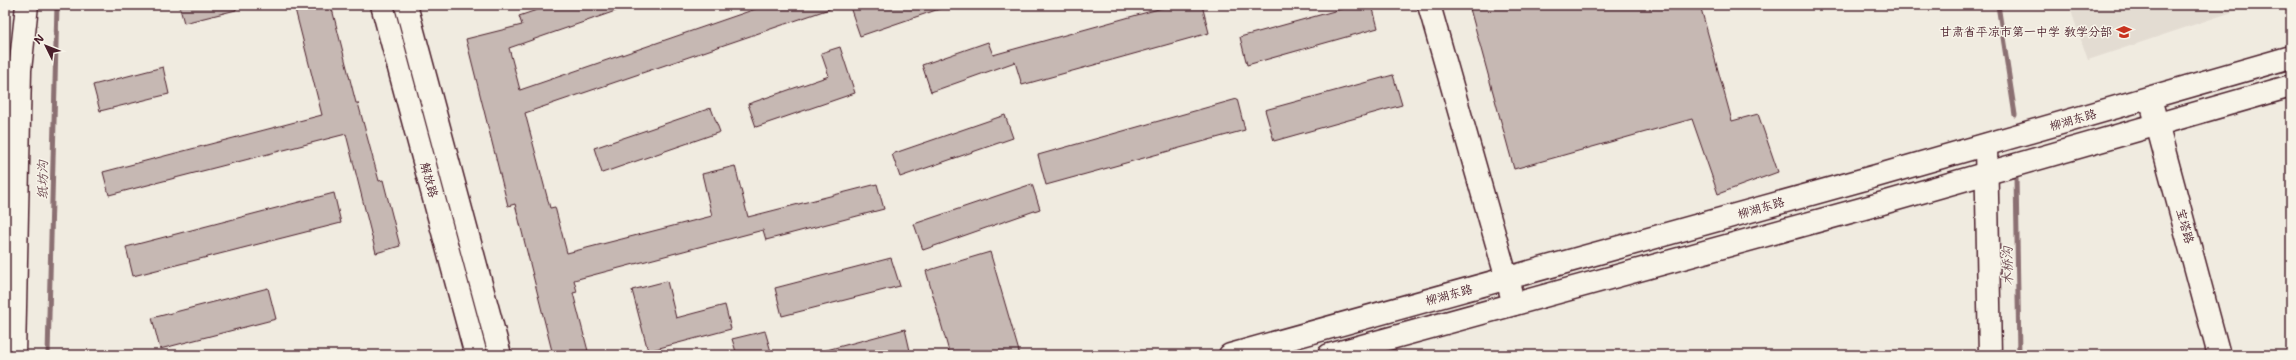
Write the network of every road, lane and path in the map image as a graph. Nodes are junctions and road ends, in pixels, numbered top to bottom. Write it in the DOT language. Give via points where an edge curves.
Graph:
graph roads {
  1 [pos="27,5"];
  2 [pos="382,5"];
  3 [pos="406,5"];
  4 [pos="1429,5"];
  5 [pos="2291,57"];
  6 [pos="2291,86"];
  7 [pos="2150,98"];
  8 [pos="2158,124"];
  9 [pos="1986,145"];
  10 [pos="1987,173"];
  11 [pos="1506,280"];
  12 [pos="1514,304"];
  13 [pos="14,355"];
  14 [pos="476,355"];
  15 [pos="500,355"];
  16 [pos="1230,355"];
  17 [pos="1329,355"];
  18 [pos="1990,355"];
  19 [pos="2219,355"];
  1 -- 13 [label="main road" via="20,70"];
  2 -- 14 [label="main road, 解放路"];
  3 -- 15 [label="main road, 解放路"];
  4 -- 11 [label="main road"];
  5 -- 7 [label="main road, 柳湖东路"];
  6 -- 8 [label="main road"];
  7 -- 8 [label="main road, 宝塔路"];
  7 -- 9 [label="main road, 柳湖东路"];
  8 -- 10 [label="main road"];
  8 -- 19 [label="main road, 宝塔路"];
  9 -- 10 [label="main road"];
  9 -- 11 [label="main road, 柳湖东路"];
  10 -- 12 [label="main road"];
  10 -- 18 [label="main road"];
  11 -- 12 [label="main road"];
  11 -- 16 [label="main road, 柳湖东路"];
  12 -- 17 [label="main road"];
}
